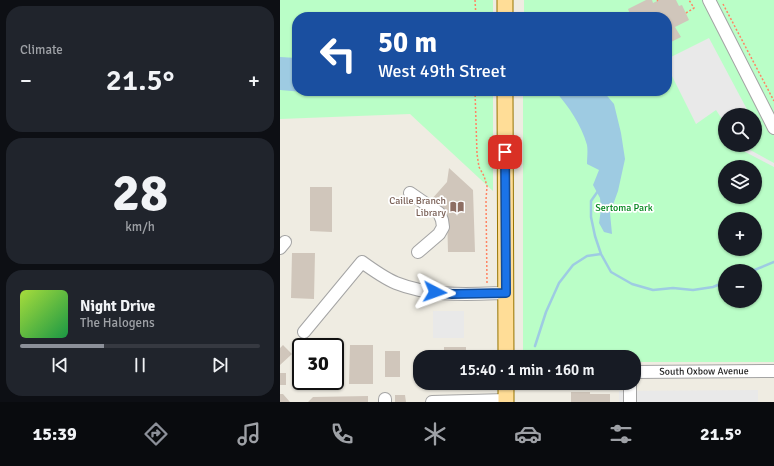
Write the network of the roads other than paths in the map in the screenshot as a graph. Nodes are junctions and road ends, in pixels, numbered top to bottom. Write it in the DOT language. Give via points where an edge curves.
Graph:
graph roads {
  1 [pos="505,0"];
  2 [pos="709,0"];
  3 [pos="505,12"];
  4 [pos="505,96"];
  5 [pos="774,128"];
  6 [pos="410,193"];
  7 [pos="418,252"];
  8 [pos="506,293"];
  9 [pos="304,332"];
  10 [pos="506,350"];
  11 [pos="774,371"];
  12 [pos="641,372"];
  13 [pos="506,390"];
  14 [pos="630,390"];
  15 [pos="506,401"];
  16 [pos="432,402"];
  17 [pos="630,402"];
  1 -- 3 [label="main road"];
  2 -- 5 [label="street"];
  4 -- 8 [label="main road"];
  6 -- 7 [label="street" via="439,213 443,227 440,234"];
  8 -- 9 [label="street" via="452,294 419,290 396,283 362,262"];
  8 -- 10 [label="main road"];
  11 -- 12 [label="street, South Oxbow Avenue"];
  13 -- 15 [label="main road"];
  14 -- 17 [label="street"];
  15 -- 16 [label="street"];
}
